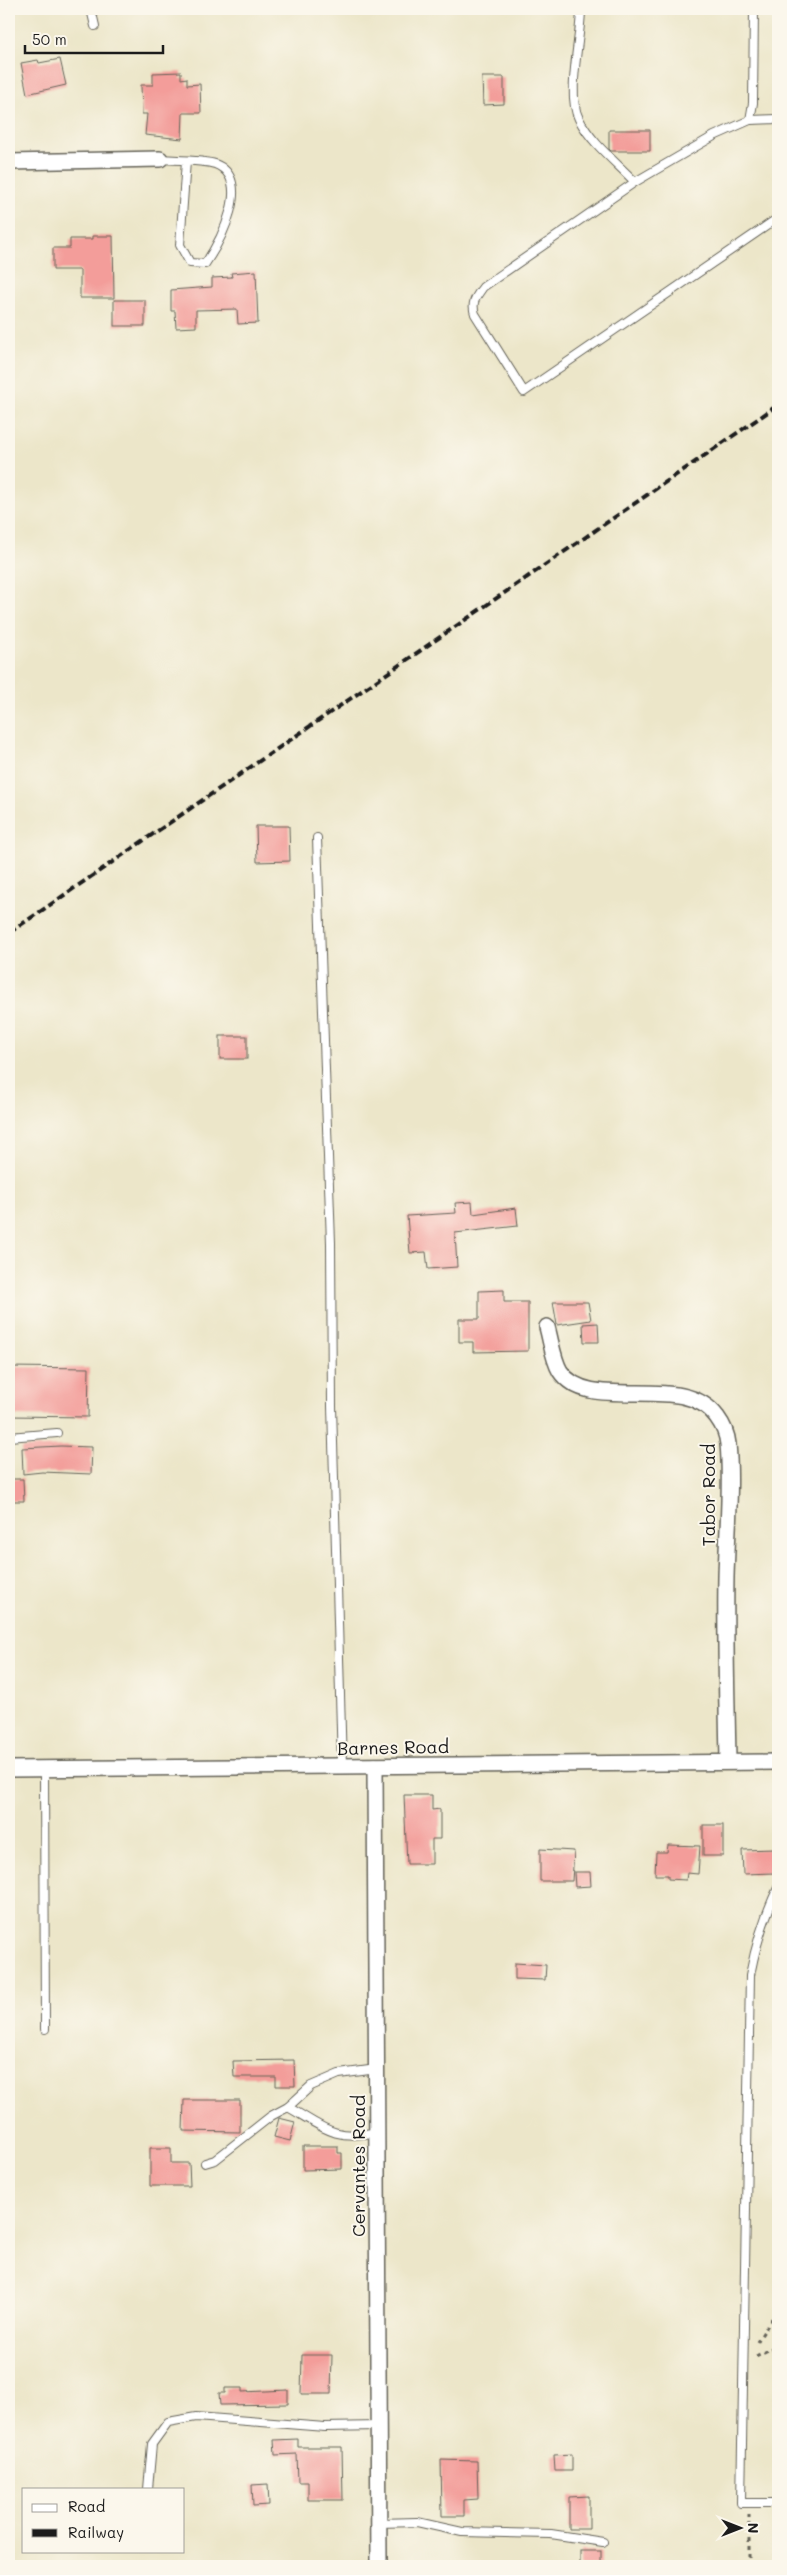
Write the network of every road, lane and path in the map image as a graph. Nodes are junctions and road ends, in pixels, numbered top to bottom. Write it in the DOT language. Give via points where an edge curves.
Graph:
graph roads {
  1 [pos="91,9"];
  2 [pos="581,9"];
  3 [pos="754,9"];
  4 [pos="95,26"];
  5 [pos="750,120"];
  6 [pos="777,120"];
  7 [pos="160,159"];
  8 [pos="186,161"];
  9 [pos="9,162"];
  10 [pos="635,182"];
  11 [pos="778,218"];
  12 [pos="317,838"];
  13 [pos="547,1327"];
  14 [pos="57,1433"];
  15 [pos="9,1436"];
  16 [pos="728,1762"];
  17 [pos="778,1762"];
  18 [pos="342,1766"];
  19 [pos="375,1766"];
  20 [pos="9,1768"];
  21 [pos="44,1768"];
  22 [pos="778,1888"];
  23 [pos="45,2028"];
  24 [pos="377,2069"];
  25 [pos="288,2107"];
  26 [pos="377,2132"];
  27 [pos="205,2163"];
  28 [pos="778,2309"];
  29 [pos="778,2345"];
  30 [pos="742,2363"];
  31 [pos="379,2426"];
  32 [pos="148,2488"];
  33 [pos="749,2503"];
  34 [pos="778,2503"];
  35 [pos="379,2523"];
  36 [pos="603,2542"];
  37 [pos="379,2566"];
  38 [pos="750,2566"];
  1 -- 4 [label="lane"];
  2 -- 10 [label="lane" via="573,96 578,118 600,148"];
  3 -- 5 [label="lane"];
  5 -- 6 [label="lane"];
  5 -- 10 [label="lane" via="714,136"];
  7 -- 8 [label="lane"];
  7 -- 9 [label="street"];
  8 -- 8 [label="lane" via="215,164 229,175 234,187 232,208 205,264 190,263 180,245"];
  10 -- 11 [label="lane" via="483,287 474,298 472,307 475,314 524,392"];
  12 -- 18 [label="lane" via="331,1243"];
  13 -- 16 [label="street, Tabor Road" via="560,1371 572,1382 596,1391 667,1393 687,1397 708,1406 726,1431"];
  14 -- 15 [label="lane"];
  16 -- 17 [label="street, Barnes Road"];
  16 -- 19 [label="street, Barnes Road"];
  18 -- 19 [label="street, Barnes Road"];
  18 -- 21 [label="street, Barnes Road"];
  19 -- 24 [label="street, Cervantes Road"];
  20 -- 21 [label="street, Barnes Road"];
  21 -- 23 [label="lane"];
  22 -- 30 [label="lane" via="768,1907 750,1975"];
  24 -- 25 [label="lane" via="327,2078 311,2086"];
  24 -- 26 [label="street, Cervantes Road"];
  25 -- 26 [label="lane" via="328,2131 349,2134"];
  25 -- 27 [label="lane" via="271,2116 215,2160"];
  26 -- 31 [label="street, Cervantes Road"];
  28 -- 30 [label="path"];
  29 -- 30 [label="path"];
  30 -- 33 [label="lane" via="741,2503"];
  31 -- 32 [label="lane" via="325,2427 196,2417 168,2422 152,2444"];
  31 -- 35 [label="street, Cervantes Road"];
  33 -- 34 [label="lane"];
  33 -- 38 [label="path"];
  35 -- 36 [label="lane" via="417,2522 462,2532 551,2534"];
  35 -- 37 [label="street, Cervantes Road"];
}
